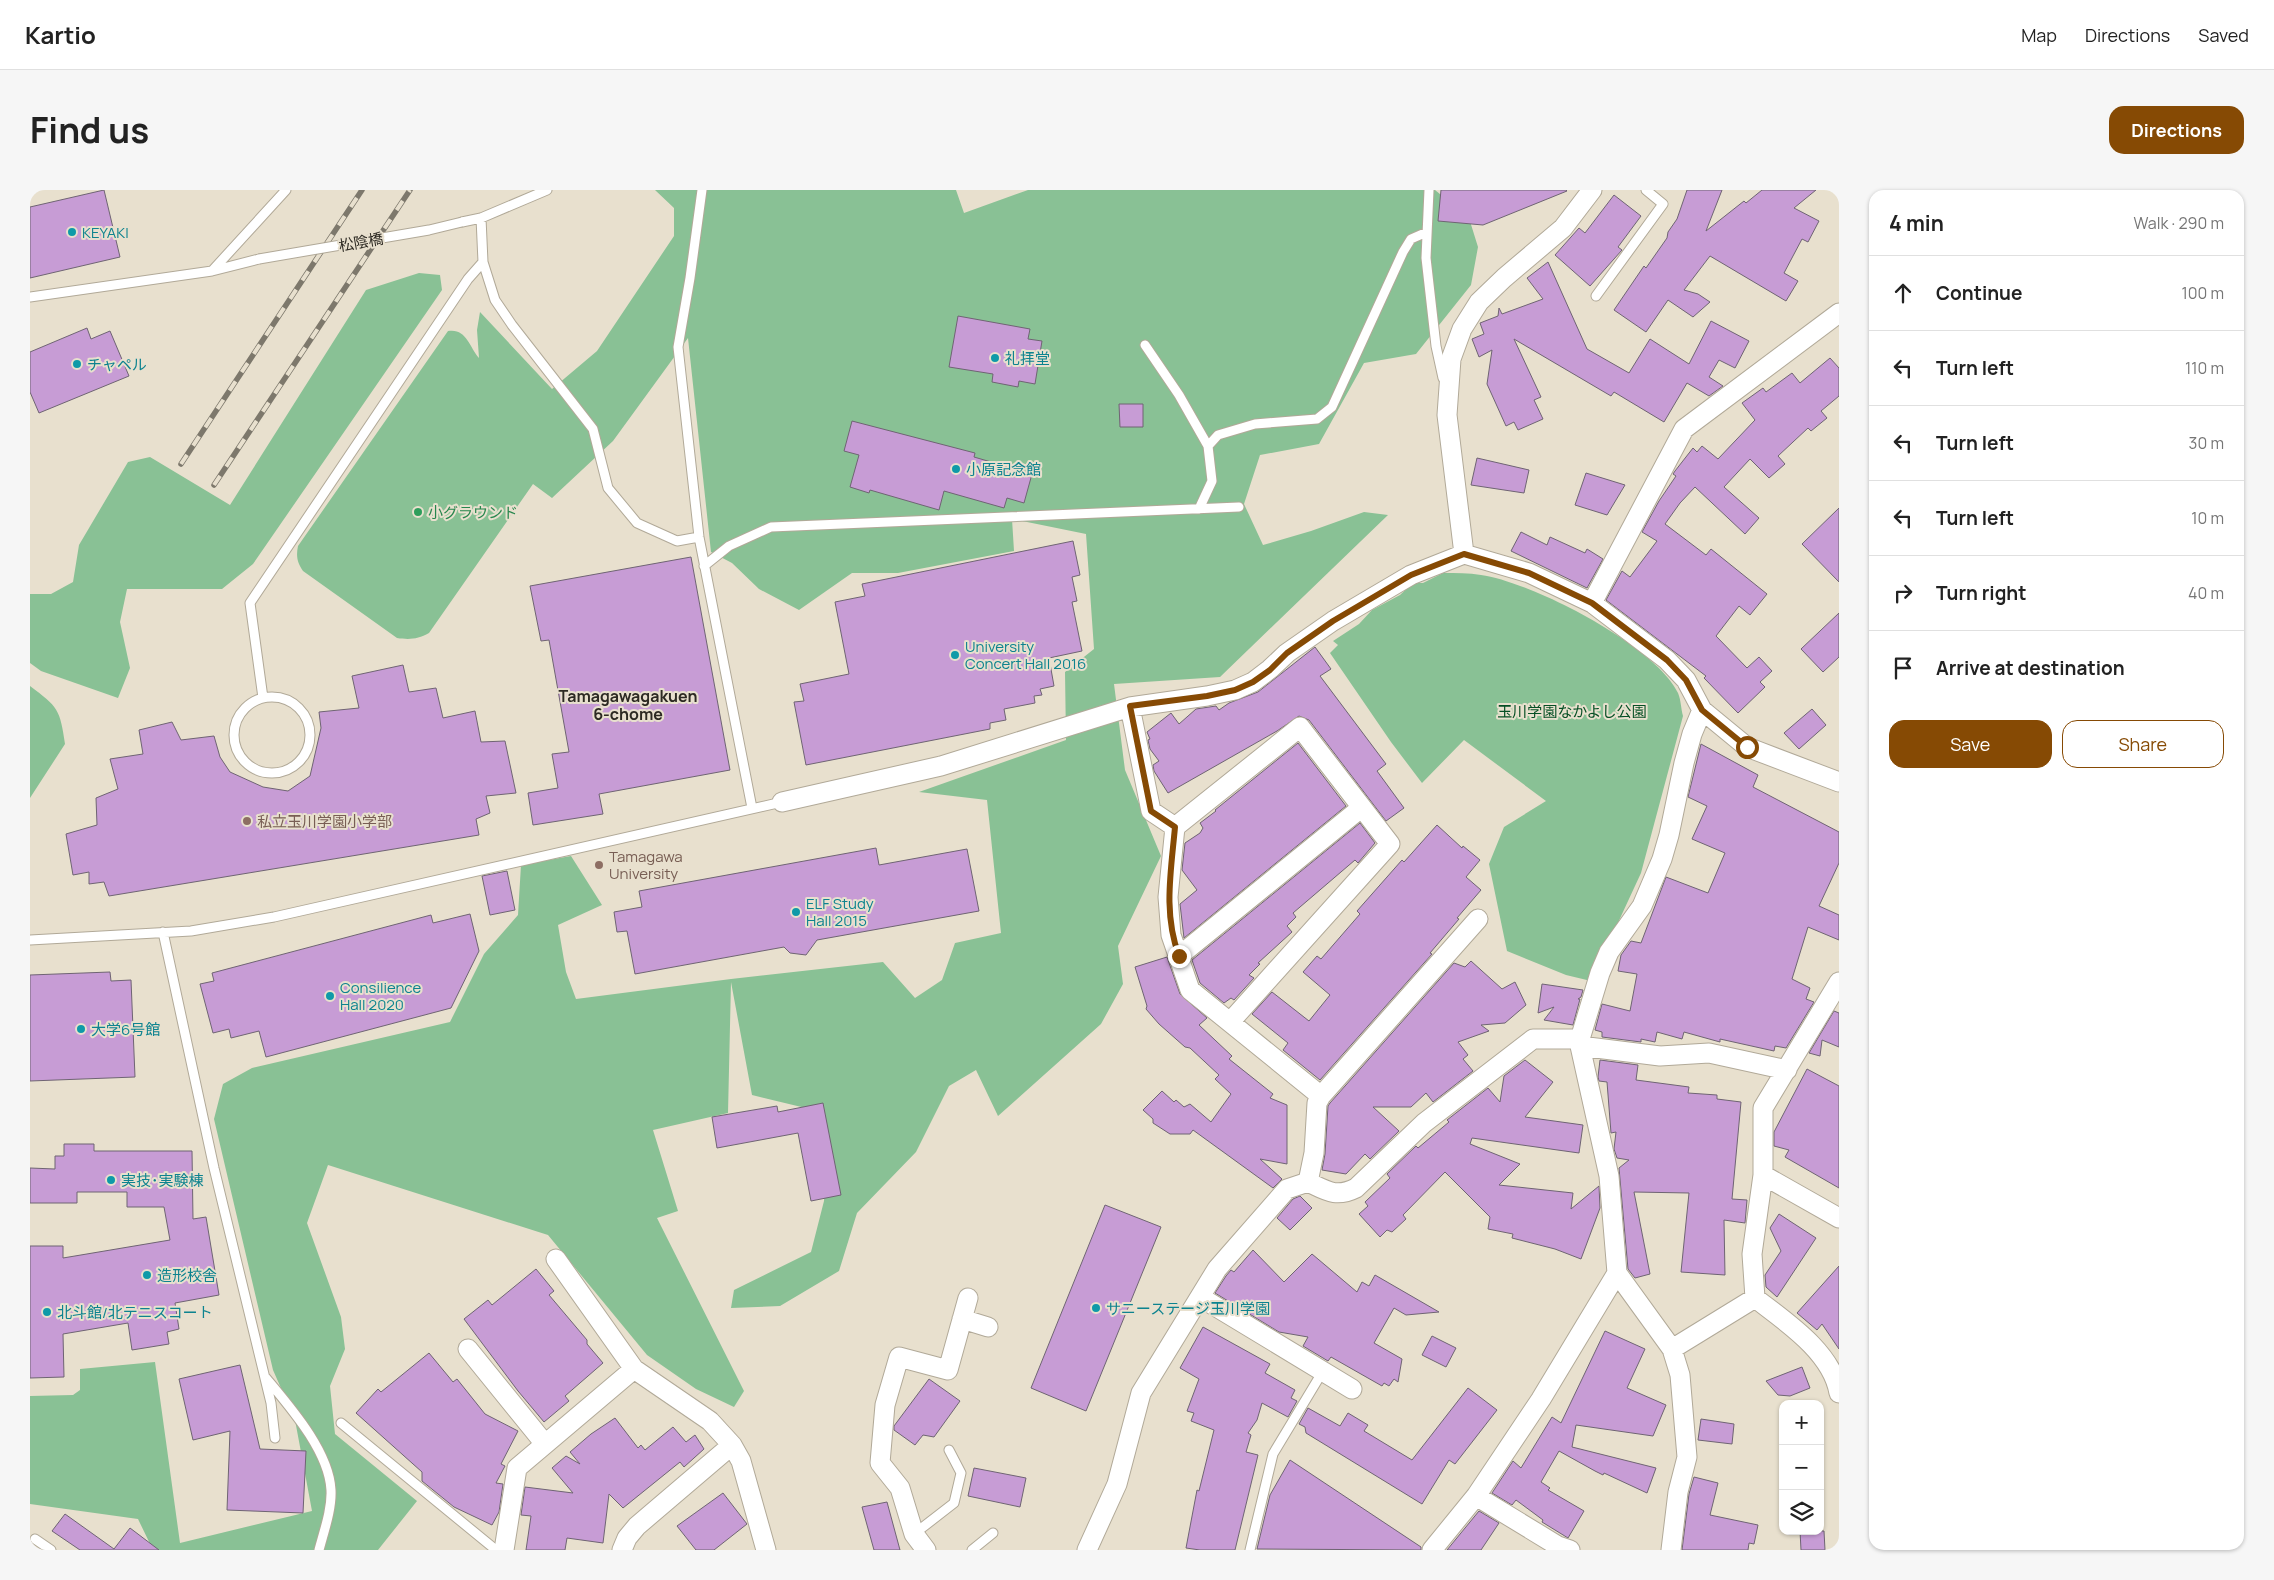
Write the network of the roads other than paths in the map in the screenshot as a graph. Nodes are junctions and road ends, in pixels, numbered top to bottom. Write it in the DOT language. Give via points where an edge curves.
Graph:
graph roads {
  1 [pos="286,190"];
  2 [pos="547,190"];
  3 [pos="702,190"];
  4 [pos="1429,190"];
  5 [pos="1592,190"];
  6 [pos="1646,190"];
  7 [pos="481,218"];
  8 [pos="1427,232"];
  9 [pos="484,262"];
  10 [pos="212,271"];
  11 [pos="1596,296"];
  12 [pos="30,297"];
  13 [pos="1839,313"];
  14 [pos="1145,346"];
  15 [pos="1447,398"];
  16 [pos="1208,446"];
  17 [pos="1239,507"];
  18 [pos="1199,508"];
  19 [pos="699,537"];
  20 [pos="1464,554"];
  21 [pos="704,566"];
  22 [pos="1592,603"];
  23 [pos="263,698"];
  24 [pos="1130,706"];
  25 [pos="1702,710"];
  26 [pos="1839,782"];
  27 [pos="782,802"];
  28 [pos="752,808"];
  29 [pos="1362,808"];
  30 [pos="1175,827"];
  31 [pos="1478,919"];
  32 [pos="163,932"];
  33 [pos="30,940"];
  34 [pos="1179,956"];
  35 [pos="1839,982"];
  36 [pos="1230,1022"];
  37 [pos="1580,1042"];
  38 [pos="1787,1070"];
  39 [pos="1321,1096"];
  40 [pos="1764,1175"];
  41 [pos="1308,1182"];
  42 [pos="1839,1218"];
  43 [pos="556,1258"];
  44 [pos="1617,1273"];
  45 [pos="1200,1297"];
  46 [pos="968,1298"];
  47 [pos="1755,1298"];
  48 [pos="962,1319"];
  49 [pos="988,1327"];
  50 [pos="1672,1349"];
  51 [pos="468,1350"];
  52 [pos="634,1369"];
  53 [pos="1322,1371"];
  54 [pos="264,1376"];
  55 [pos="1352,1389"];
  56 [pos="1839,1393"];
  57 [pos="341,1423"];
  58 [pos="275,1438"];
  59 [pos="545,1444"];
  60 [pos="732,1445"];
  61 [pos="950,1450"];
  62 [pos="1476,1496"];
  63 [pos="993,1533"];
  64 [pos="914,1534"];
  65 [pos="36,1539"];
  66 [pos="51,1550"];
  67 [pos="319,1550"];
  68 [pos="496,1550"];
  69 [pos="504,1550"];
  70 [pos="622,1550"];
  71 [pos="766,1550"];
  72 [pos="926,1550"];
  73 [pos="972,1550"];
  74 [pos="1087,1550"];
  75 [pos="1250,1550"];
  76 [pos="1432,1550"];
  77 [pos="1570,1550"];
  78 [pos="1672,1550"];
  1 -- 10 [label="lane"];
  2 -- 7 [label="lane, 松陰橋"];
  3 -- 19 [label="lane" via="678,347"];
  4 -- 8 [label="lane"];
  5 -- 15 [label="street" via="1563,228 1490,290 1469,316 1451,359"];
  6 -- 11 [label="lane" via="1663,204"];
  7 -- 9 [label="lane"];
  7 -- 10 [label="lane, 松陰橋, bridge" via="259,259"];
  8 -- 15 [label="lane" via="1426,258 1436,346"];
  8 -- 16 [label="lane" via="1411,239 1403,252 1332,407 1317,419 1255,424 1218,435"];
  9 -- 19 [label="lane" via="495,300 593,429 608,488 636,523 677,541"];
  9 -- 23 [label="lane" via="468,279 250,603"];
  10 -- 12 [label="lane, 松陰橋"];
  13 -- 22 [label="street" via="1684,429"];
  14 -- 16 [label="lane" via="1179,395"];
  15 -- 20 [label="street"];
  16 -- 18 [label="lane" via="1212,481"];
  17 -- 18 [label="lane"];
  18 -- 21 [label="lane" via="771,527 729,546"];
  19 -- 21 [label="lane"];
  20 -- 22 [label="street" via="1529,573"];
  20 -- 24 [label="street" via="1411,575 1348,612 1287,653 1253,682 1207,696"];
  21 -- 28 [label="lane"];
  22 -- 25 [label="street" via="1677,669"];
  23 -- 23 [label="lane" via="281,697 293,702 309,724 308,750 301,761 277,773 264,773 243,761 234,739 238,716 246,707"];
  24 -- 27 [label="street" via="940,766"];
  24 -- 30 [label="street" via="1151,811"];
  25 -- 26 [label="street" via="1747,747"];
  25 -- 37 [label="street" via="1684,763 1662,859 1642,906 1606,959"];
  27 -- 28 [label="lane"];
  28 -- 32 [label="lane" via="274,917 191,931"];
  29 -- 30 [label="street" via="1300,727"];
  29 -- 34 [label="street"];
  29 -- 36 [label="street" via="1390,844"];
  30 -- 34 [label="street" via="1168,897 1171,935"];
  31 -- 39 [label="street"];
  32 -- 33 [label="lane"];
  32 -- 54 [label="lane" via="214,1168"];
  34 -- 36 [label="street" via="1190,990"];
  35 -- 38 [label="street"];
  36 -- 39 [label="street"];
  37 -- 38 [label="street" via="1660,1056 1709,1053"];
  37 -- 41 [label="street" via="1533,1039 1424,1122 1356,1188 1343,1194"];
  37 -- 44 [label="street" via="1609,1176"];
  38 -- 40 [label="street" via="1763,1108"];
  39 -- 41 [label="street" via="1317,1103 1314,1153"];
  40 -- 42 [label="street"];
  40 -- 47 [label="street" via="1752,1254"];
  41 -- 45 [label="street" via="1287,1188 1217,1269"];
  43 -- 52 [label="street"];
  44 -- 50 [label="street"];
  44 -- 62 [label="street" via="1541,1399"];
  45 -- 53 [label="street"];
  45 -- 74 [label="street" via="1141,1393 1118,1484"];
  46 -- 48 [label="street"];
  47 -- 50 [label="street"];
  47 -- 56 [label="street" via="1802,1334 1836,1378"];
  48 -- 49 [label="street"];
  48 -- 64 [label="street" via="948,1370 899,1358 884,1405 880,1463 900,1488"];
  50 -- 78 [label="street" via="1680,1375 1687,1457 1678,1492"];
  51 -- 59 [label="street"];
  52 -- 59 [label="street"];
  52 -- 60 [label="street" via="710,1421"];
  53 -- 55 [label="street"];
  53 -- 75 [label="lane" via="1273,1454"];
  54 -- 58 [label="lane"];
  54 -- 67 [label="lane" via="301,1421 326,1465 331,1490"];
  57 -- 68 [label="lane"];
  59 -- 69 [label="street" via="517,1468"];
  60 -- 70 [label="street" via="637,1526"];
  60 -- 71 [label="street"];
  61 -- 64 [label="lane" via="961,1473 954,1503"];
  62 -- 76 [label="street"];
  62 -- 77 [label="street" via="1558,1546"];
  63 -- 73 [label="lane"];
  64 -- 72 [label="street"];
  65 -- 66 [label="lane"];
}
